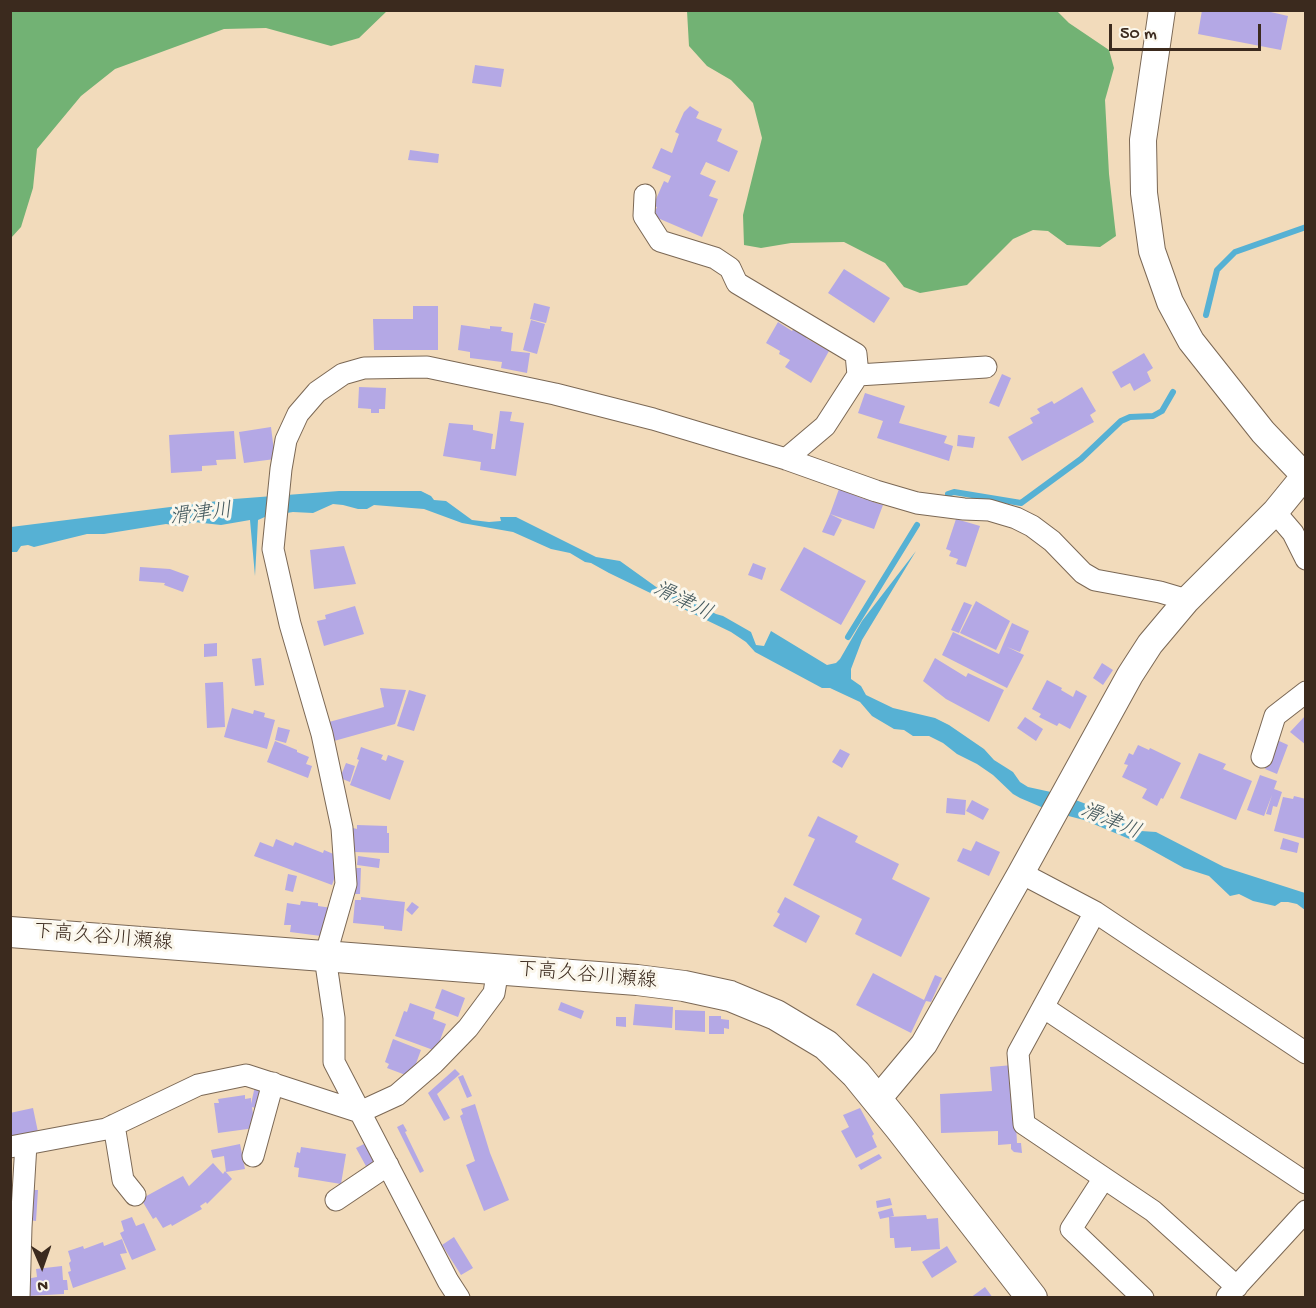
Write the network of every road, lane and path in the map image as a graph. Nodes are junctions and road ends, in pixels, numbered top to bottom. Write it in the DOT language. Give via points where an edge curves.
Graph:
graph roads {
  1 [pos="1162,10"];
  2 [pos="645,195"];
  3 [pos="986,367"];
  4 [pos="858,375"];
  5 [pos="786,459"];
  6 [pos="1305,475"];
  7 [pos="1275,512"];
  8 [pos="1305,559"];
  9 [pos="1187,600"];
  10 [pos="1305,692"];
  11 [pos="1262,757"];
  12 [pos="1021,873"];
  13 [pos="1095,912"];
  14 [pos="10,932"];
  15 [pos="325,957"];
  16 [pos="498,969"];
  17 [pos="1042,1006"];
  18 [pos="1305,1053"];
  19 [pos="273,1083"];
  20 [pos="878,1099"];
  21 [pos="360,1112"];
  22 [pos="114,1125"];
  23 [pos="18,1146"];
  24 [pos="253,1156"];
  25 [pos="388,1166"];
  26 [pos="1104,1178"];
  27 [pos="1305,1183"];
  28 [pos="135,1195"];
  29 [pos="336,1200"];
  30 [pos="1305,1211"];
  31 [pos="1232,1292"];
  32 [pos="19,1298"];
  33 [pos="459,1298"];
  34 [pos="1032,1298"];
  35 [pos="1143,1298"];
  1 -- 6 [label="street" via="1143,140 1144,193 1152,251 1170,302 1191,341 1263,432"];
  2 -- 4 [label="street" via="644,216 660,242 715,258 730,268 737,283 856,354"];
  3 -- 4 [label="street"];
  4 -- 5 [label="street" via="825,426"];
  5 -- 9 [label="street" via="917,503 989,510 1016,518 1052,541 1095,580"];
  5 -- 15 [label="street" via="555,393 427,367 364,368 343,374 317,392 298,414 286,440 273,549 322,734 342,828 346,884"];
  6 -- 7 [label="street"];
  7 -- 8 [label="street" via="1293,533"];
  7 -- 9 [label="street"];
  9 -- 12 [label="street" via="1150,644 1125,685"];
  10 -- 11 [label="street" via="1275,716"];
  12 -- 13 [label="street"];
  12 -- 20 [label="street" via="924,1044"];
  13 -- 17 [label="street"];
  13 -- 18 [label="street"];
  14 -- 15 [label="main road, 下高久谷川瀬線"];
  15 -- 16 [label="main road, 下高久谷川瀬線"];
  15 -- 21 [label="street" via="334,1018 334,1062"];
  16 -- 20 [label="main road, 下高久谷川瀬線" via="637,980 730,996 776,1015 826,1045"];
  16 -- 21 [label="street" via="494,993 441,1056 397,1095"];
  17 -- 26 [label="street" via="1018,1053 1024,1124"];
  17 -- 27 [label="street"];
  19 -- 21 [label="street"];
  19 -- 22 [label="street" via="246,1075 198,1085"];
  19 -- 24 [label="street"];
  20 -- 34 [label="main road, 下高久谷川瀬線"];
  21 -- 25 [label="street"];
  22 -- 23 [label="street"];
  22 -- 28 [label="street" via="123,1180"];
  23 -- 32 [label="street"];
  25 -- 29 [label="street"];
  25 -- 33 [label="street"];
  26 -- 31 [label="street" via="1153,1211"];
  26 -- 35 [label="street" via="1071,1229"];
  30 -- 31 [label="street"];
}
